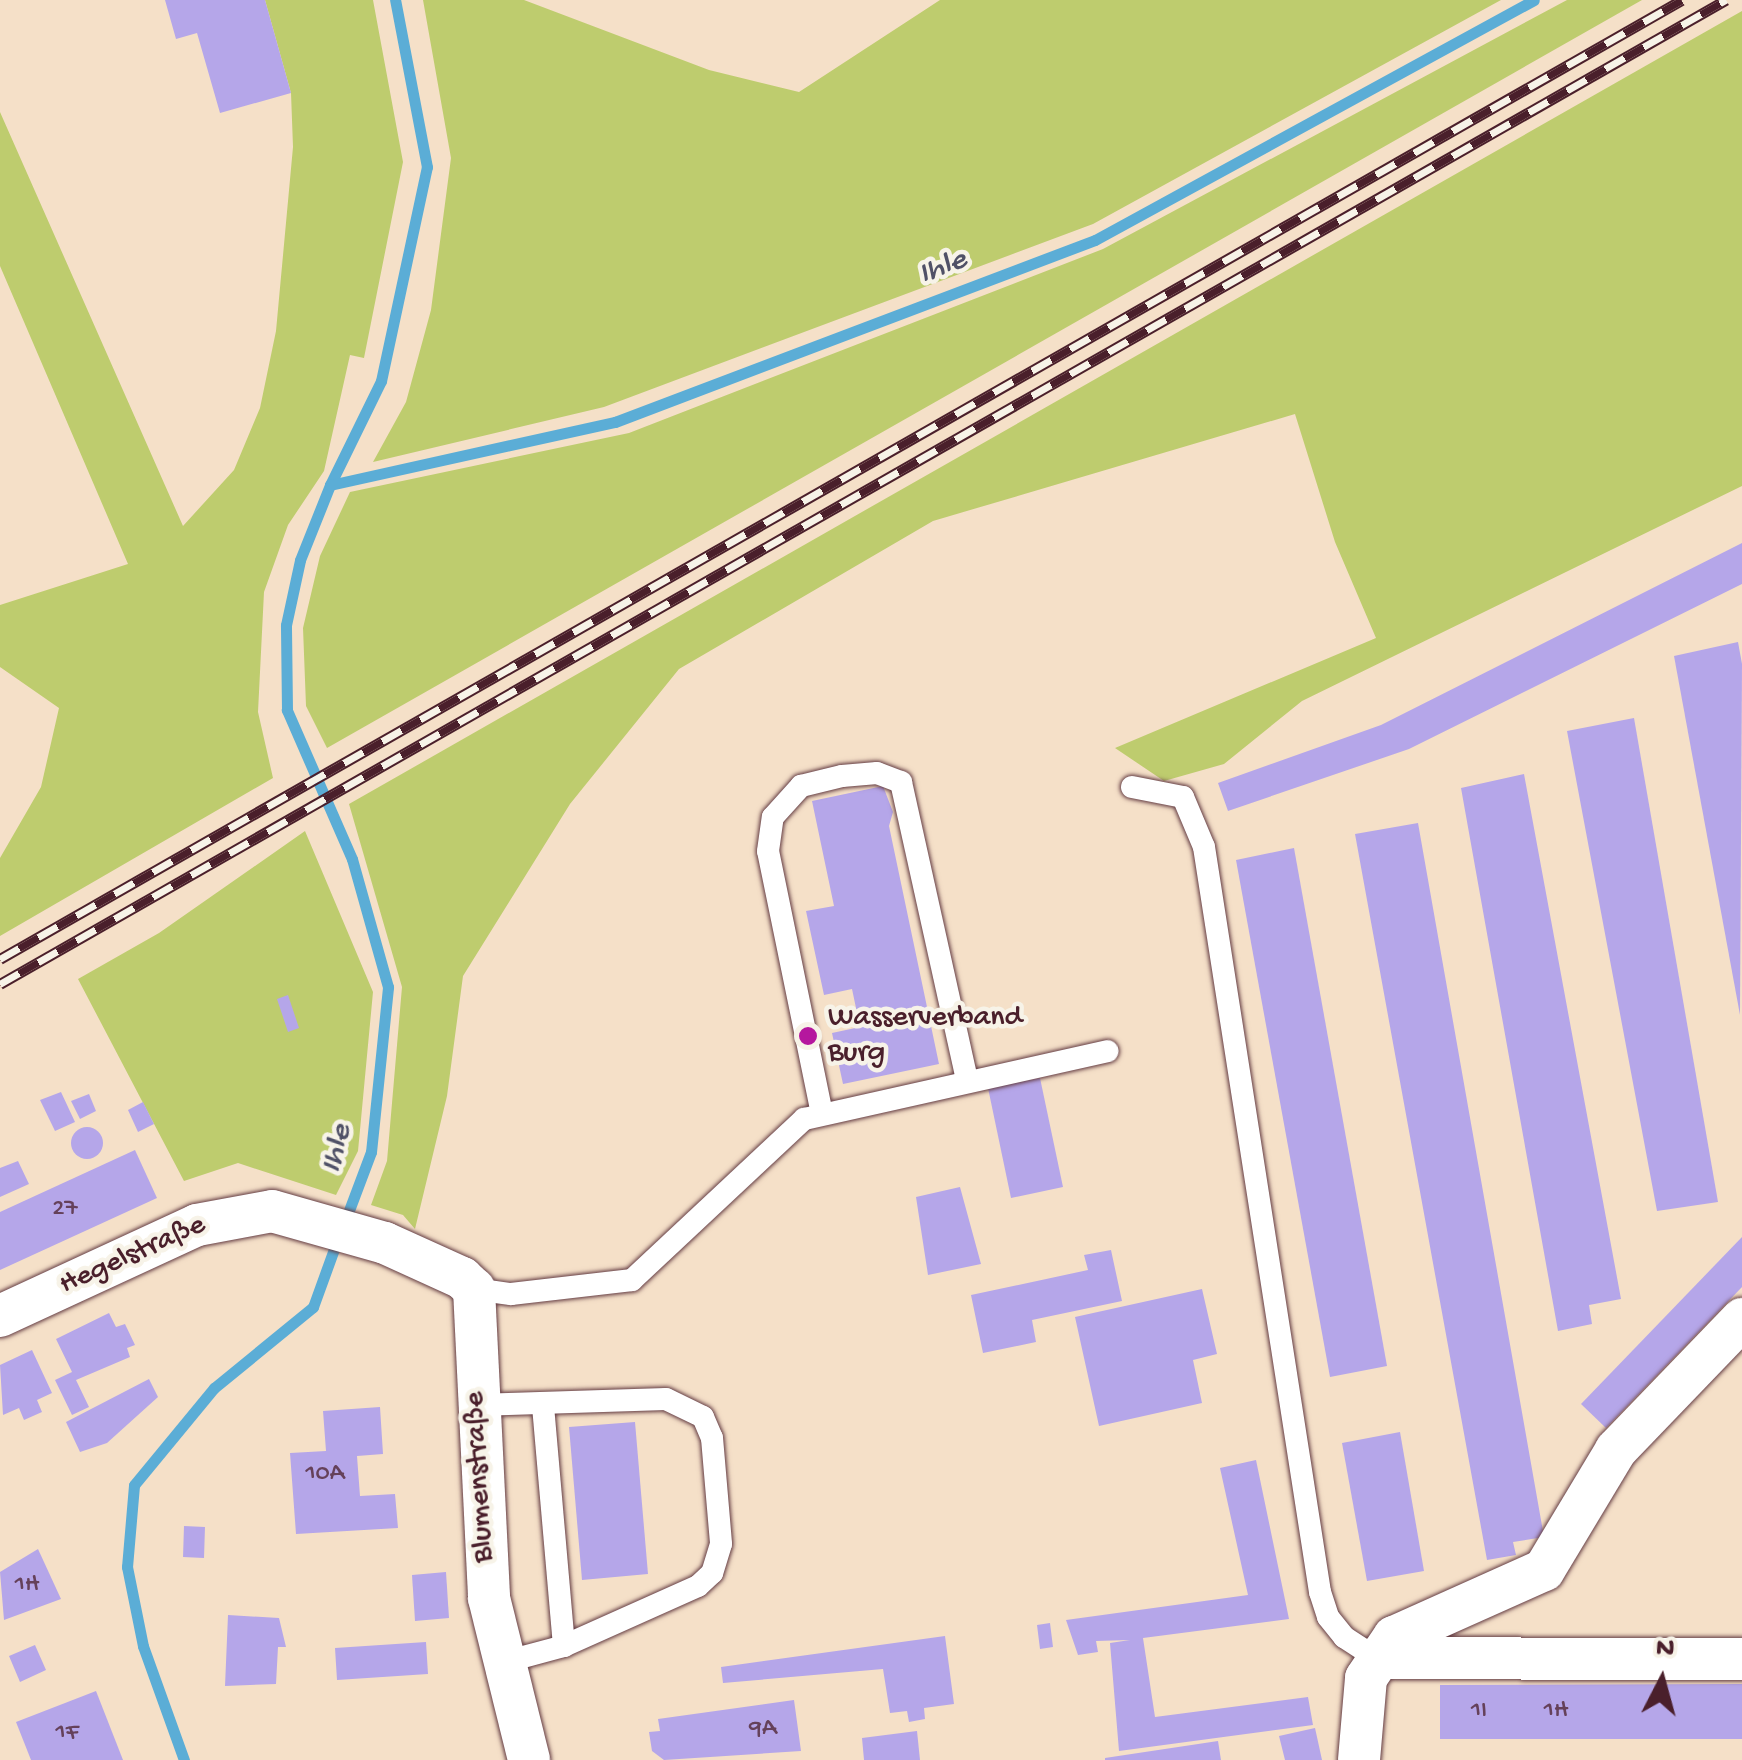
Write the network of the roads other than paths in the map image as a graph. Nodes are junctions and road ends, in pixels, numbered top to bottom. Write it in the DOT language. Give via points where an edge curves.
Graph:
graph roads {
  1 [pos="1132,787"];
  2 [pos="1107,1051"];
  3 [pos="966,1080"];
  4 [pos="822,1114"];
  5 [pos="474,1290"];
  6 [pos="0,1316"];
  7 [pos="1742,1319"];
  8 [pos="477,1405"];
  9 [pos="543,1406"];
  10 [pos="564,1646"];
  11 [pos="1376,1658"];
  12 [pos="1742,1659"];
  13 [pos="501,1664"];
  14 [pos="529,1760"];
  15 [pos="1359,1760"];
  1 -- 11 [label="lane" via="1184,796 1204,847 1320,1592 1336,1627"];
  2 -- 3 [label="lane"];
  3 -- 4 [label="lane"];
  3 -- 4 [label="lane" via="901,782 877,773 842,776 801,786 773,817 768,852"];
  4 -- 5 [label="lane" via="804,1119 632,1280 511,1294"];
  5 -- 6 [label="street, Hegelstraße" via="462,1278 385,1244 272,1211 226,1215"];
  5 -- 8 [label="street, Blumenstraße"];
  7 -- 11 [label="street" via="1616,1450 1544,1570 1498,1595 1422,1621 1394,1636"];
  8 -- 9 [label="lane"];
  8 -- 13 [label="street, Blumenstraße" via="488,1598"];
  9 -- 10 [label="lane"];
  9 -- 10 [label="lane" via="666,1399 703,1418 712,1438 721,1544 712,1573 698,1586"];
  10 -- 13 [label="lane"];
  11 -- 12 [label="street"];
  11 -- 15 [label="street" via="1366,1678"];
  13 -- 14 [label="street, Blumenstraße"];
}
